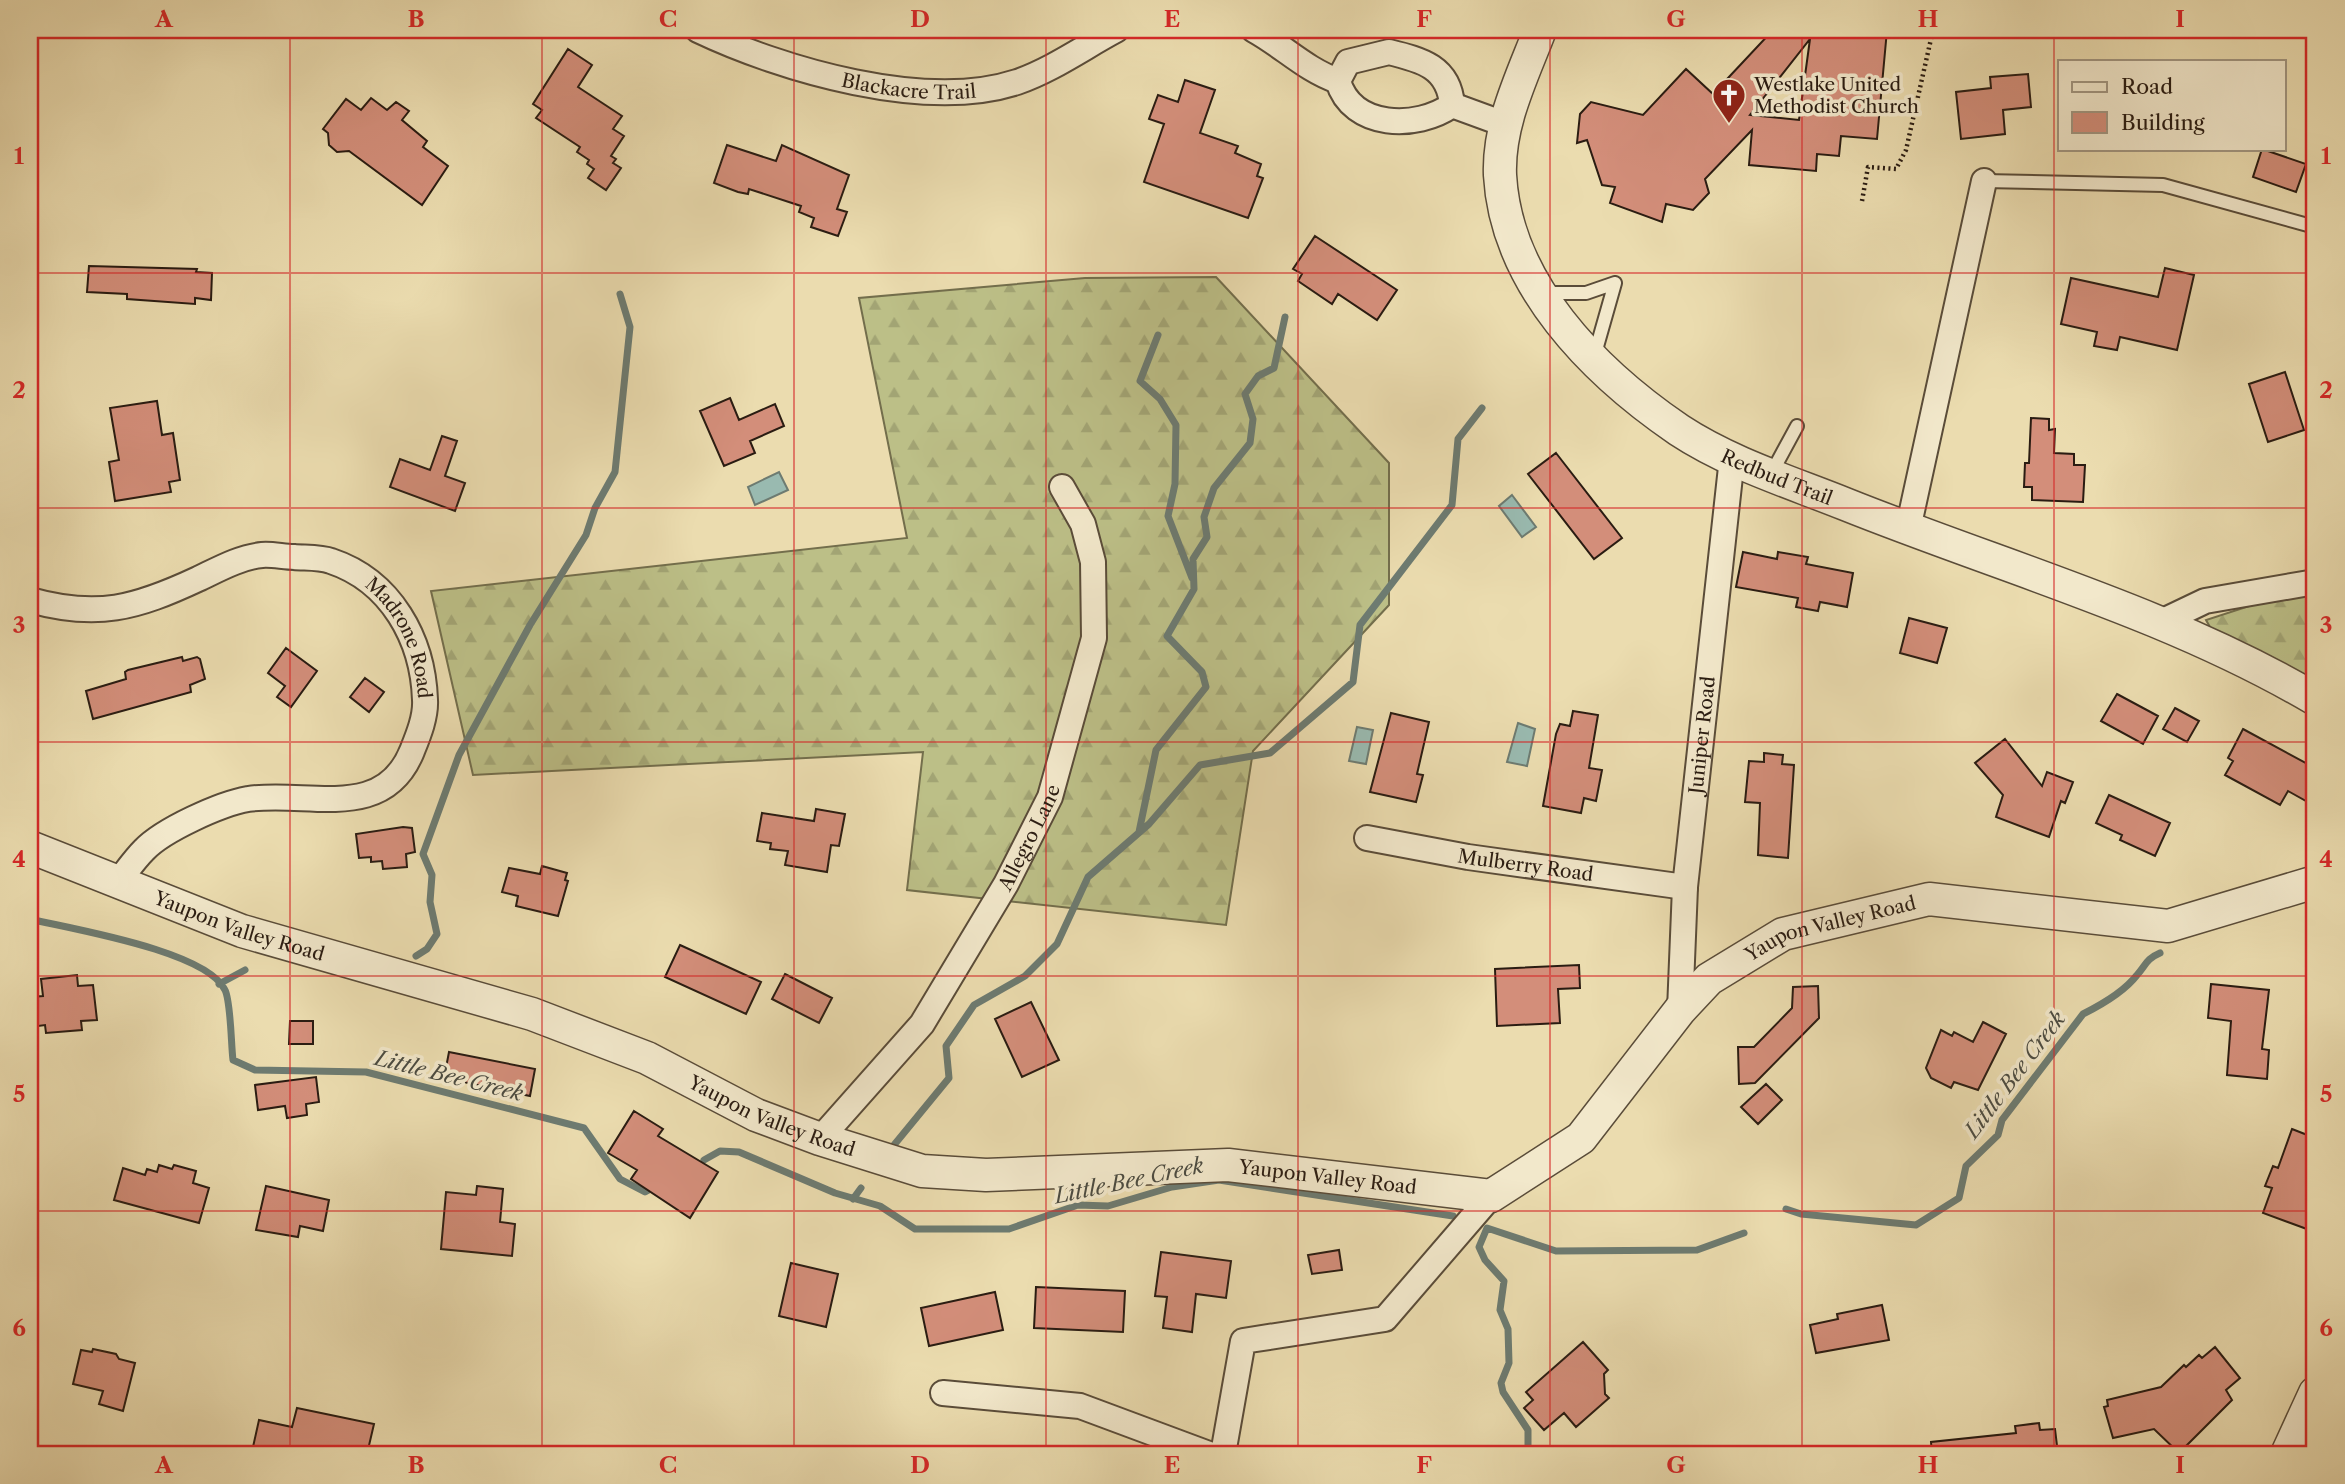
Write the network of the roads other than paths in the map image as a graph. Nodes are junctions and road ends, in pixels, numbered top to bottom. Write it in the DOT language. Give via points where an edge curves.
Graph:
graph roads {
  1 [pos="698,30"];
  2 [pos="1116,30"];
  3 [pos="1254,30"];
  4 [pos="1540,30"];
  5 [pos="1338,81"];
  6 [pos="1452,105"];
  7 [pos="1504,124"];
  8 [pos="1984,181"];
  9 [pos="2315,227"];
  10 [pos="1539,293"];
  11 [pos="1594,358"];
  12 [pos="1797,426"];
  13 [pos="1732,458"];
  14 [pos="1771,474"];
  15 [pos="1062,487"];
  16 [pos="1908,529"];
  17 [pos="2315,582"];
  18 [pos="30,600"];
  19 [pos="2161,622"];
  20 [pos="2315,699"];
  21 [pos="1367,838"];
  22 [pos="30,847"];
  23 [pos="2315,882"];
  24 [pos="117,883"];
  25 [pos="1685,887"];
  26 [pos="1680,1010"];
  27 [pos="820,1139"];
  28 [pos="1491,1196"];
  29 [pos="943,1393"];
  30 [pos="2315,1393"];
  31 [pos="1209,1454"];
  32 [pos="1223,1454"];
  33 [pos="2287,1454"];
  1 -- 2 [label="street, Blackacre Trail" via="831,77 913,90 979,91 1049,68"];
  3 -- 5 [label="street" via="1304,65"];
  4 -- 7 [label="street, Redbud Trail"];
  5 -- 6 [label="street" via="1357,111 1379,120 1422,119"];
  5 -- 6 [label="street" via="1348,62 1389,52 1414,58 1440,73 1451,86"];
  6 -- 7 [label="street"];
  7 -- 10 [label="street, Redbud Trail" via="1500,173 1504,211"];
  8 -- 9 [label="lane" via="2163,185"];
  8 -- 16 [label="street"];
  10 -- 11 [label="street, Redbud Trail"];
  10 -- 11 [label="lane" via="1586,293 1615,283"];
  11 -- 13 [label="street, Redbud Trail" via="1672,424"];
  12 -- 14 [label="lane"];
  13 -- 14 [label="street, Redbud Trail"];
  13 -- 25 [label="street, Juniper Road"];
  14 -- 16 [label="street, Redbud Trail"];
  15 -- 27 [label="street, Allegro Lane" via="1083,524 1093,562 1094,638 1050,797 1006,884 922,1024"];
  16 -- 19 [label="street, Redbud Trail"];
  17 -- 19 [label="street" via="2205,601"];
  18 -- 24 [label="street, Madrone Road" via="65,611 104,610 155,600 226,566 262,555 329,560 371,580 397,609 405,619 420,664 425,702 419,735 405,768 383,790 357,798 247,800 193,819 145,848"];
  19 -- 20 [label="street, Redbud Trail"];
  21 -- 25 [label="street, Mulberry Road"];
  22 -- 24 [label="street, Yaupon Valley Road"];
  23 -- 26 [label="street, Yaupon Valley Road" via="2168,926 1929,899 1783,934 1709,979"];
  24 -- 27 [label="street, Yaupon Valley Road" via="242,931 532,1014 647,1058 756,1115"];
  25 -- 26 [label="street, Juniper Road"];
  26 -- 28 [label="street, Yaupon Valley Road" via="1581,1138"];
  27 -- 28 [label="street, Yaupon Valley Road" via="922,1171 986,1175 1228,1165"];
  28 -- 32 [label="street" via="1385,1319 1243,1341"];
  29 -- 31 [label="street" via="1080,1406"];
  30 -- 33 [label="street"];
}
